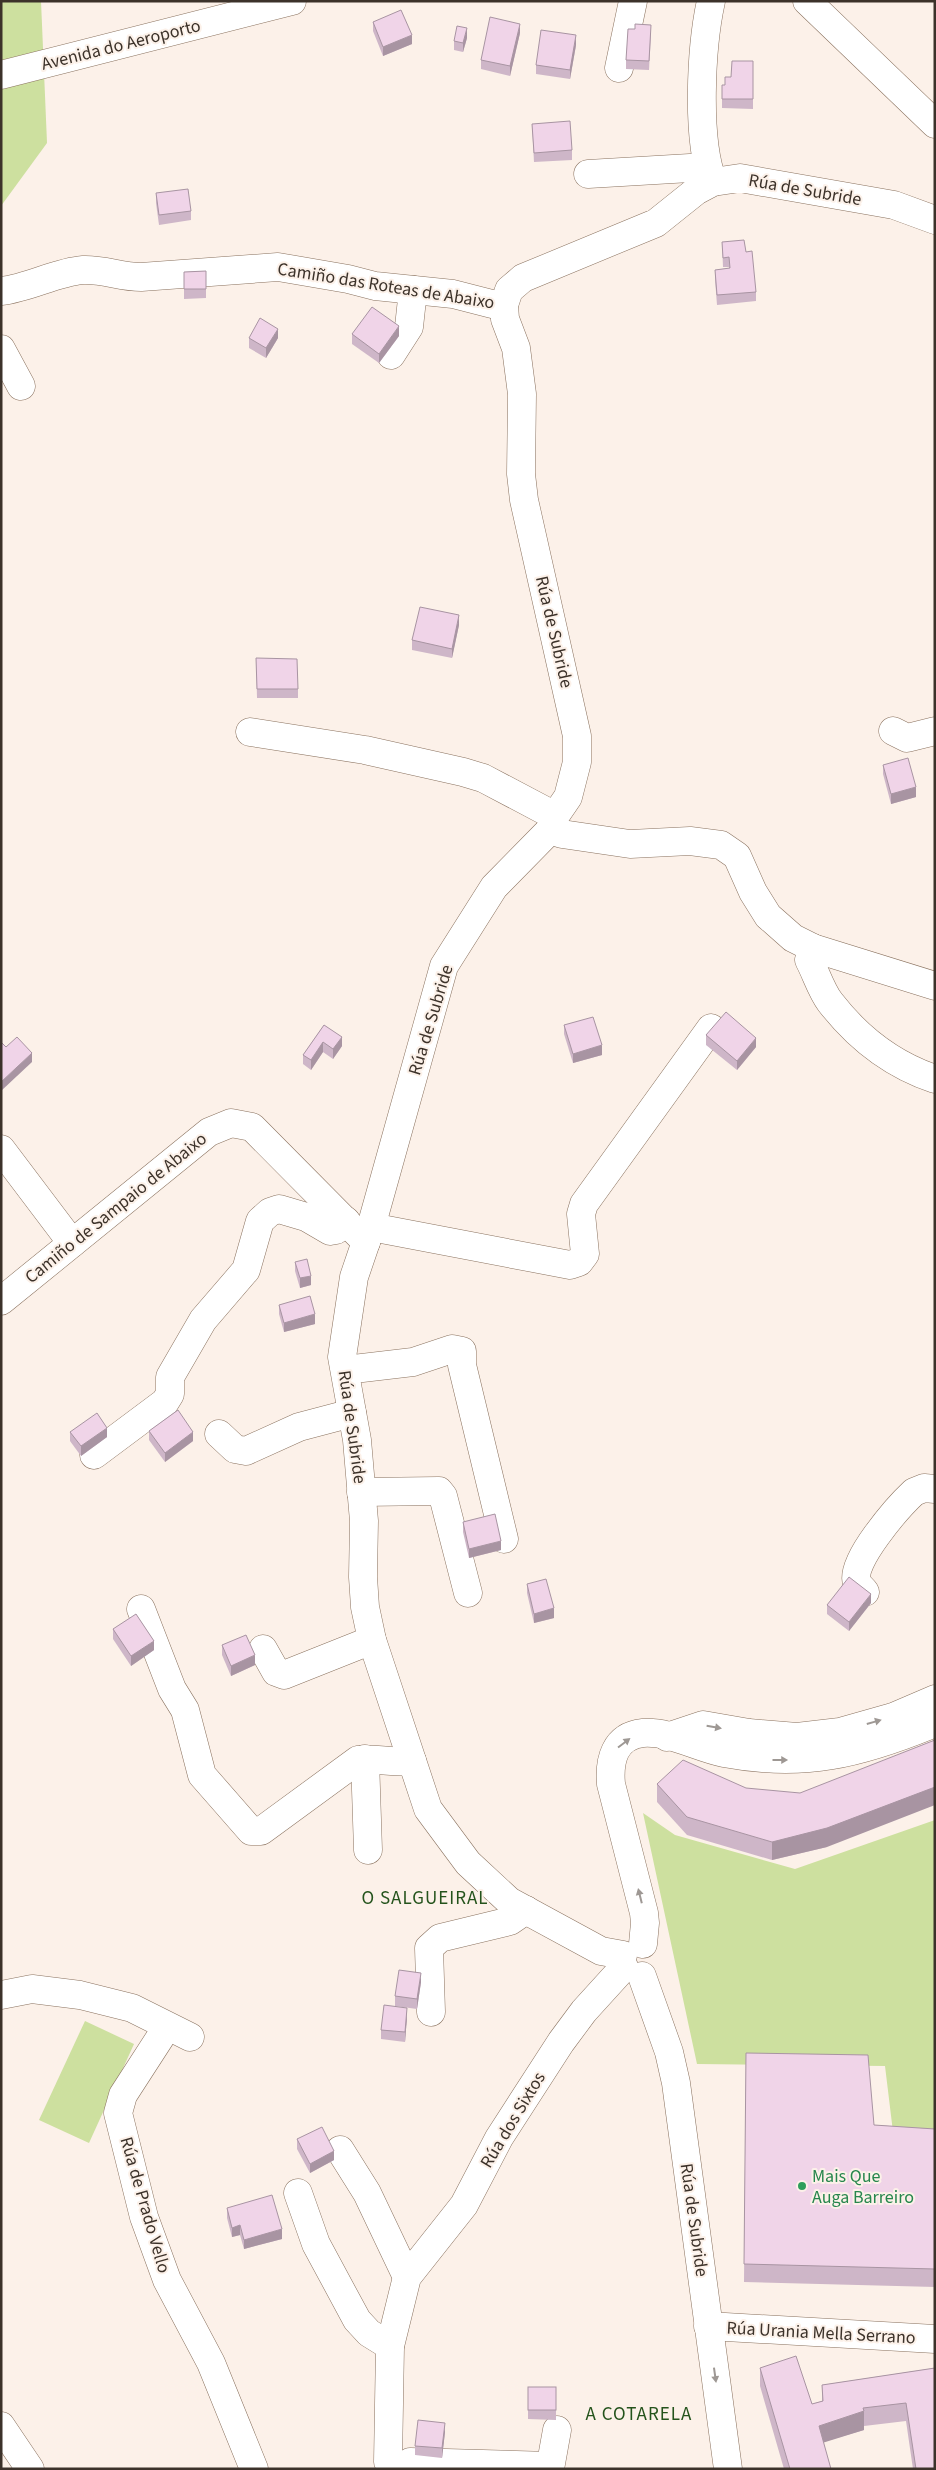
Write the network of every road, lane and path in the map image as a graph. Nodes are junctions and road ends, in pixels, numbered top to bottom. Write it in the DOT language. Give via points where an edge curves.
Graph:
graph roads {
  1 [pos="292,1"];
  2 [pos="633,1"];
  3 [pos="711,1"];
  4 [pos="807,1"];
  5 [pos="240,8"];
  6 [pos="619,68"];
  7 [pos="1,75"];
  8 [pos="935,124"];
  9 [pos="588,174"];
  10 [pos="710,175"];
  11 [pos="935,220"];
  12 [pos="413,290"];
  13 [pos="1,291"];
  14 [pos="504,305"];
  15 [pos="1,349"];
  16 [pos="391,355"];
  17 [pos="20,386"];
  18 [pos="893,731"];
  19 [pos="250,732"];
  20 [pos="935,732"];
  21 [pos="553,823"];
  22 [pos="814,948"];
  23 [pos="935,986"];
  24 [pos="711,1028"];
  25 [pos="935,1079"];
  26 [pos="1,1149"];
  27 [pos="361,1230"];
  28 [pos="72,1243"];
  29 [pos="1,1301"];
  30 [pos="345,1370"];
  31 [pos="352,1413"];
  32 [pos="219,1434"];
  33 [pos="94,1455"];
  34 [pos="935,1489"];
  35 [pos="361,1492"];
  36 [pos="504,1539"];
  37 [pos="865,1592"];
  38 [pos="468,1593"];
  39 [pos="141,1609"];
  40 [pos="372,1640"];
  41 [pos="263,1650"];
  42 [pos="935,1699"];
  43 [pos="935,1723"];
  44 [pos="667,1737"];
  45 [pos="365,1759"];
  46 [pos="412,1761"];
  47 [pos="368,1850"];
  48 [pos="526,1910"];
  49 [pos="633,1960"];
  50 [pos="1,1995"];
  51 [pos="431,2012"];
  52 [pos="340,2150"];
  53 [pos="298,2193"];
  54 [pos="407,2277"];
  55 [pos="708,2326"];
  56 [pos="935,2339"];
  57 [pos="390,2346"];
  58 [pos="1,2426"];
  59 [pos="557,2430"];
  60 [pos="550,2467"];
  61 [pos="30,2469"];
  62 [pos="254,2469"];
  63 [pos="728,2469"];
  1 -- 5 [label="street, Avenida do Aeroporto"];
  2 -- 6 [label="street"];
  3 -- 10 [label="street" via="704,33 703,108"];
  4 -- 8 [label="street"];
  5 -- 7 [label="street, Avenida do Aeroporto"];
  9 -- 10 [label="street"];
  10 -- 11 [label="street, Rúa de Subride" via="894,205"];
  10 -- 14 [label="street, Rúa de Subride" via="696,191 656,223 523,278 509,290"];
  12 -- 13 [label="street, Camiño das Roteas de Abaixo" via="278,268 140,277 82,270"];
  12 -- 14 [label="street, Camiño das Roteas de Abaixo" via="453,294"];
  12 -- 16 [label="street" via="409,327"];
  14 -- 21 [label="street, Rúa de Subride" via="505,320 516,348 522,394 521,474 524,500 577,736 578,762 568,796"];
  15 -- 17 [label="street"];
  18 -- 20 [label="street" via="907,738"];
  19 -- 21 [label="street" via="365,750 483,778"];
  21 -- 22 [label="street" via="562,834 630,844 690,841 721,845 737,856 768,916 793,938"];
  21 -- 27 [label="street, Rúa de Subride" via="494,888 444,966"];
  22 -- 23 [label="street"];
  22 -- 25 [label="street" via="809,960 829,1000 852,1025 887,1057"];
  24 -- 27 [label="street" via="584,1204 581,1214 585,1254 579,1262 570,1265"];
  26 -- 28 [label="street"];
  27 -- 28 [label="street, Camiño de Sampaio de Abaixo" via="252,1127 230,1123 209,1132"];
  27 -- 30 [label="street, Rúa de Subride" via="347,1313 342,1357"];
  27 -- 33 [label="street" via="330,1231 297,1214 279,1209 270,1212 260,1221 246,1270 202,1320 170,1377 170,1394 165,1402"];
  28 -- 29 [label="street, Camiño de Sampaio de Abaixo"];
  30 -- 31 [label="street, Rúa de Subride"];
  30 -- 36 [label="street" via="413,1362 452,1349 462,1351 462,1365"];
  31 -- 32 [label="street" via="299,1427 246,1451 235,1449"];
  31 -- 35 [label="street, Rúa de Subride"];
  34 -- 37 [label="street" via="924,1488 914,1492 865,1552 856,1576 857,1583"];
  35 -- 38 [label="street" via="439,1490"];
  35 -- 40 [label="street, Rúa de Subride" via="365,1607"];
  39 -- 45 [label="street" via="172,1689 185,1710 202,1775 251,1830 261,1831 351,1764"];
  40 -- 41 [label="street" via="284,1675 276,1672"];
  40 -- 46 [label="street, Rúa de Subride"];
  44 -- 42 [label="street, one-way" via="703,1725 797,1737 840,1732 892,1717"];
  44 -- 43 [label="street, one-way" via="722,1753 768,1760 797,1760 864,1749"];
  49 -- 44 [label="street, one-way" via="644,1913 610,1769 613,1753 624,1740 642,1733"];
  45 -- 46 [label="street" via="395,1763"];
  45 -- 47 [label="street"];
  46 -- 48 [label="street, Rúa de Subride" via="428,1809 468,1863 509,1901"];
  48 -- 49 [label="street, Rúa de Subride" via="601,1951"];
  48 -- 51 [label="street" via="510,1921 433,1942 429,1948"];
  49 -- 54 [label="street, Rúa dos Sixtos" via="584,2011 561,2042 499,2138 464,2205"];
  49 -- 55 [label="street, Rúa de Subride" via="669,2052 676,2083"];
  50 -- 62 [label="street, Rúa de Prado Vello" via="32,1990 80,1995 132,2008 179,2032 123,2095 118,2113 144,2217 166,2280 211,2363"];
  52 -- 54 [label="street" via="368,2193"];
  53 -- 57 [label="street" via="316,2244 357,2320 369,2333"];
  54 -- 57 [label="street, Rúa dos Sixtos"];
  55 -- 56 [label="street, Rúa Urania Mella Serrano"];
  55 -- 63 [label="street, Rúa de Subride, one-way"];
  57 -- 60 [label="street, Rúa dos Sixtos" via="399,2462"];
  58 -- 61 [label="street"];
  59 -- 60 [label="street"];
}
